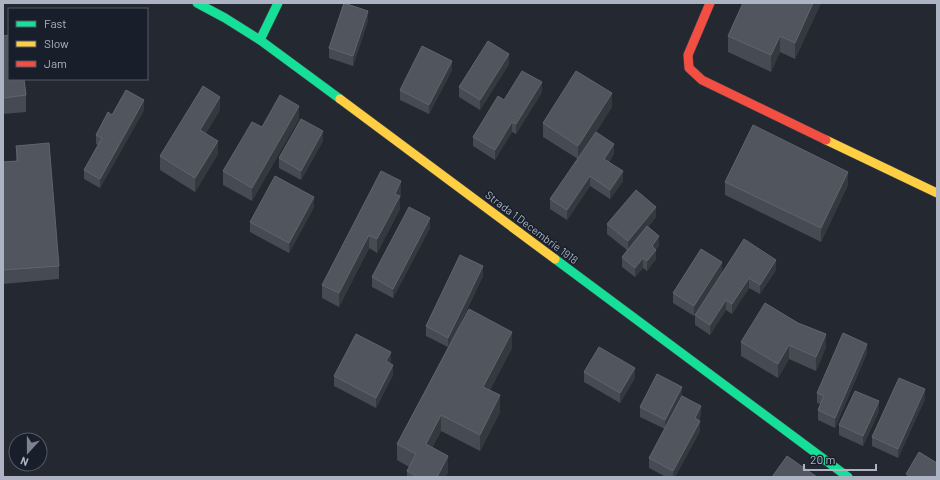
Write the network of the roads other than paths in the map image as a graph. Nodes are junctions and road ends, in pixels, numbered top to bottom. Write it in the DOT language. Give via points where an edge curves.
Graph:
graph roads {
  1 [pos="197,3"];
  2 [pos="278,3"];
  3 [pos="710,3"];
  4 [pos="260,40"];
  5 [pos="937,193"];
  6 [pos="848,477"];
  1 -- 4 [label="main road, Strada 1 Decembrie 1918"];
  2 -- 4 [label="main road"];
  3 -- 5 [label="main road" via="688,56 689,68 702,80"];
  4 -- 6 [label="main road, Strada 1 Decembrie 1918"];
}
